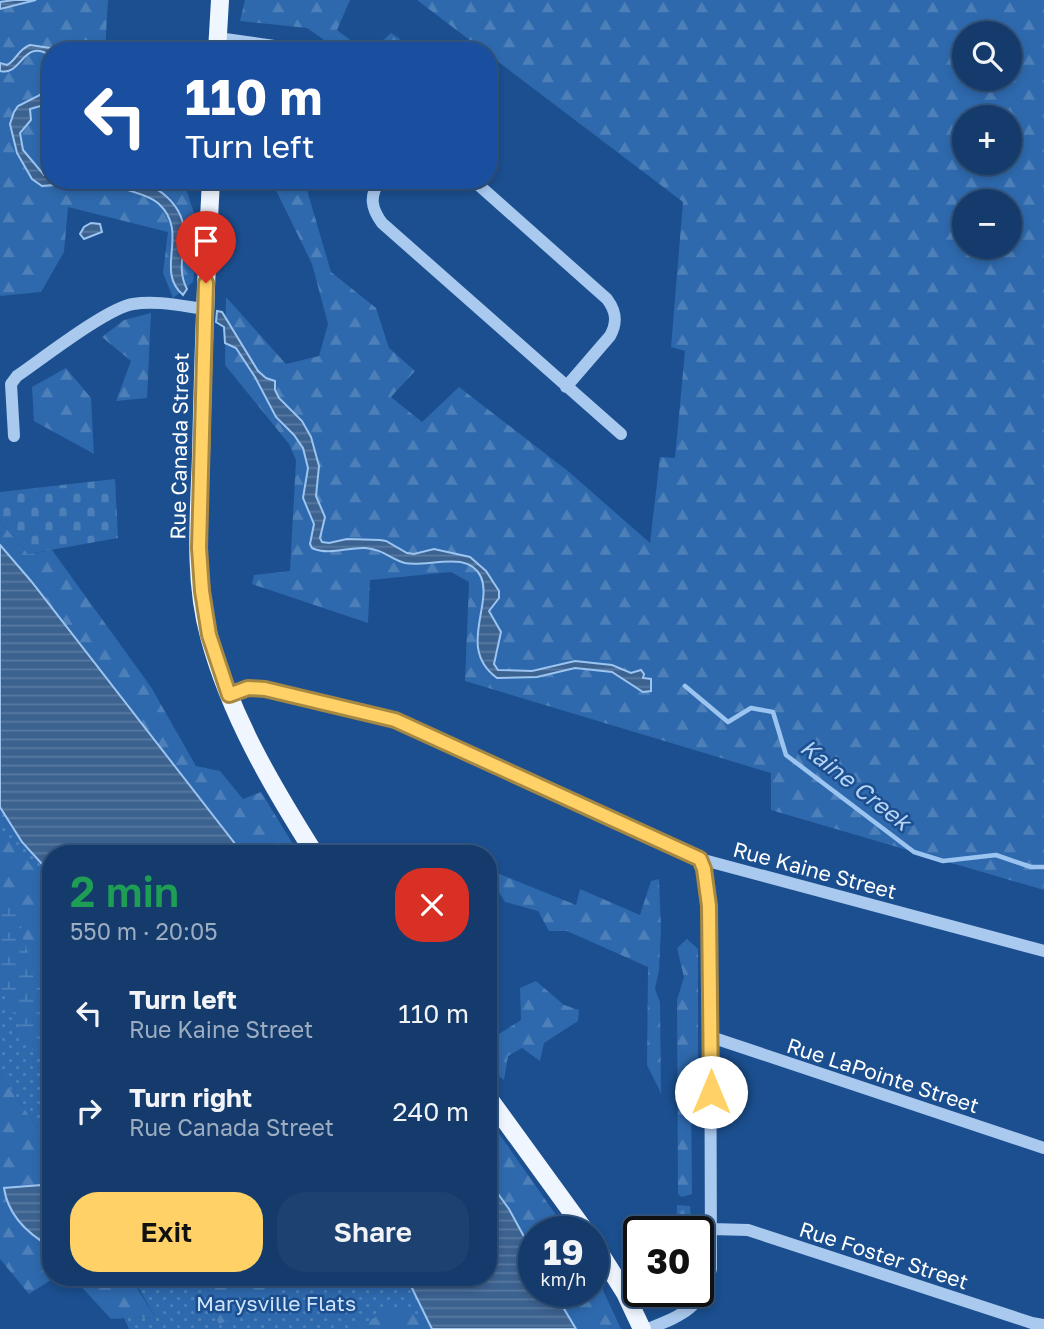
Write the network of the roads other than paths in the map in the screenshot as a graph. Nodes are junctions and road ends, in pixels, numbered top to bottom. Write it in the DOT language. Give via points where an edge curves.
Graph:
graph roads {
  1 [pos="220,0"];
  2 [pos="217,42"];
  3 [pos="211,189"];
  4 [pos="375,189"];
  5 [pos="483,189"];
  6 [pos="205,309"];
  7 [pos="566,387"];
  8 [pos="621,434"];
  9 [pos="14,436"];
  10 [pos="229,695"];
  11 [pos="310,845"];
  12 [pos="700,859"];
  13 [pos="1044,951"];
  14 [pos="710,1037"];
  15 [pos="497,1109"];
  16 [pos="1044,1148"];
  17 [pos="574,1216"];
  18 [pos="712,1216"];
  19 [pos="714,1228"];
  20 [pos="609,1268"];
  21 [pos="693,1307"];
  22 [pos="1044,1325"];
  23 [pos="642,1329"];
  24 [pos="648,1329"];
  1 -- 2 [label="main road"];
  3 -- 6 [label="main road, Rue Canada Street"];
  4 -- 7 [label="street" via="372,204 382,223"];
  5 -- 7 [label="street" via="607,299 616,316 610,336"];
  6 -- 9 [label="street" via="132,304 104,317 17,376 11,384"];
  6 -- 10 [label="main road, Rue Canada Street" via="199,548 209,635"];
  7 -- 8 [label="street"];
  10 -- 11 [label="main road, Rue Canada Street" via="267,775"];
  10 -- 12 [label="street, Rue Kaine Street" via="248,688 265,689 395,720"];
  12 -- 13 [label="street, Rue Kaine Street"];
  12 -- 14 [label="street" via="709,906"];
  14 -- 16 [label="street, Rue LaPointe Street"];
  14 -- 18 [label="street"];
  15 -- 17 [label="main road"];
  19 -- 22 [label="street, Rue Foster Street" via="748,1230"];
  20 -- 23 [label="main road"];
  21 -- 24 [label="street"];
}
